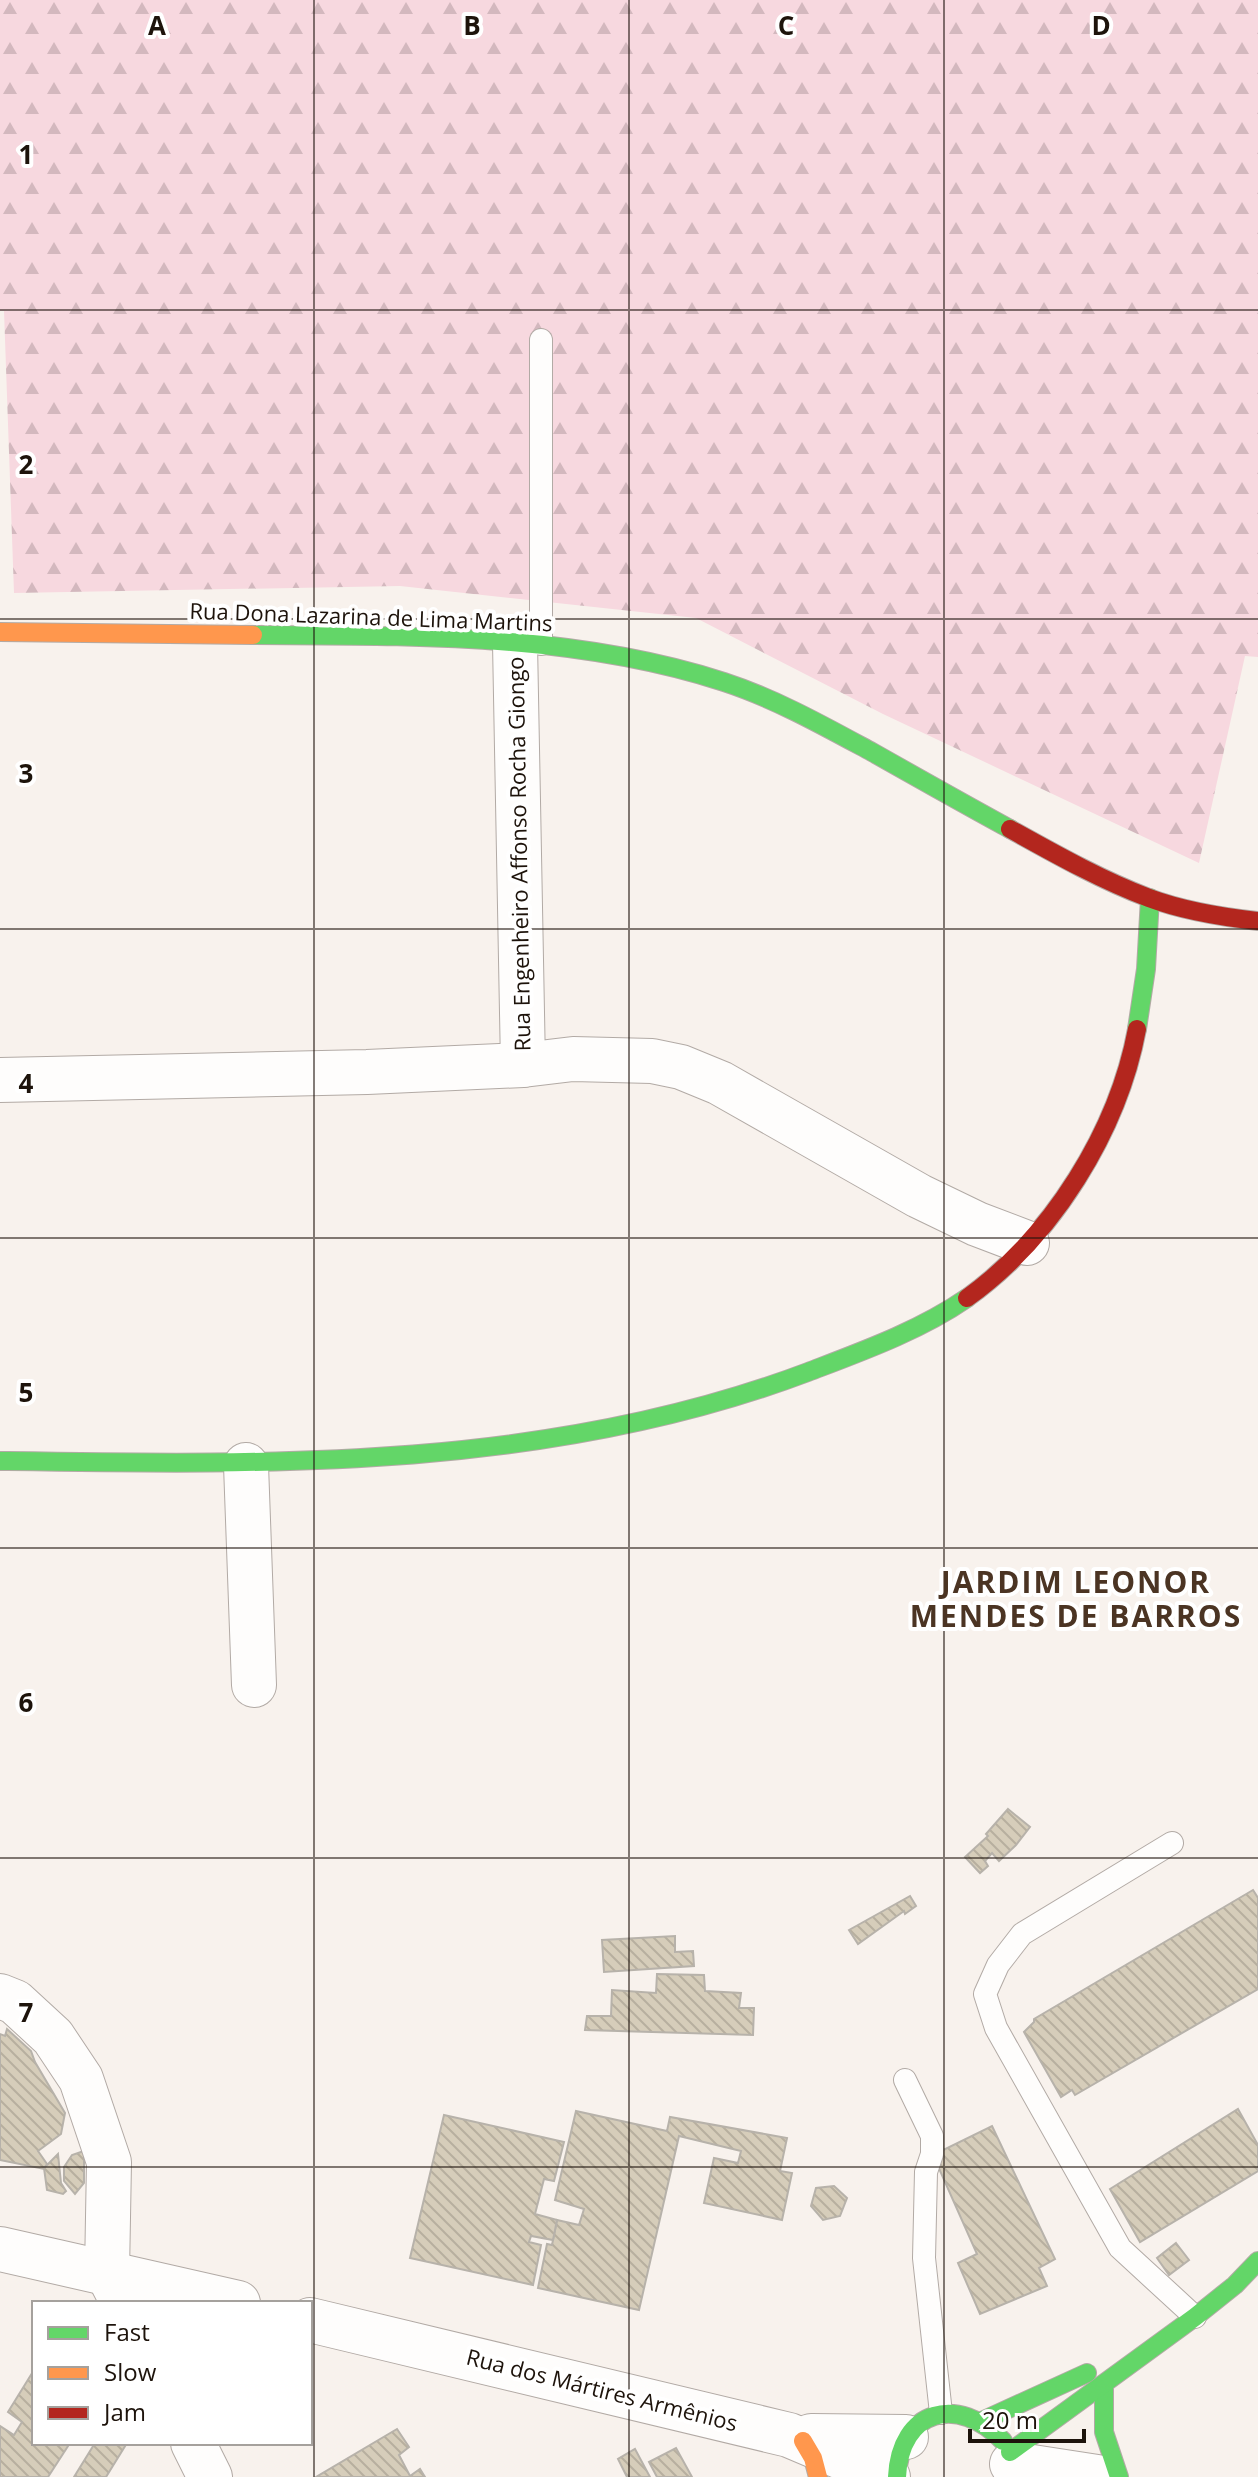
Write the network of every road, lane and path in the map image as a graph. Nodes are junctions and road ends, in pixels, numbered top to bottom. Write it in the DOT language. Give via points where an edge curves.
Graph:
graph roads {
  1 [pos="541,340"];
  2 [pos="0,632"];
  3 [pos="528,644"];
  4 [pos="1150,898"];
  5 [pos="1258,921"];
  6 [pos="523,1065"];
  7 [pos="0,1080"];
  8 [pos="1027,1243"];
  9 [pos="0,1461"];
  10 [pos="246,1465"];
  11 [pos="254,1685"];
  12 [pos="1172,1843"];
  13 [pos="0,1996"];
  14 [pos="905,2080"];
  15 [pos="0,2249"];
  16 [pos="1258,2261"];
  17 [pos="115,2287"];
  18 [pos="223,2301"];
  19 [pos="1195,2317"];
  20 [pos="312,2321"];
  21 [pos="1166,2338"];
  22 [pos="1104,2384"];
  23 [pos="941,2413"];
  24 [pos="984,2420"];
  25 [pos="194,2445"];
  26 [pos="803,2451"];
  27 [pos="901,2457"];
  28 [pos="1011,2465"];
  29 [pos="210,2477"];
  30 [pos="888,2477"];
  31 [pos="1097,2477"];
  32 [pos="1119,2477"];
  1 -- 3 [label="lane"];
  2 -- 3 [label="street, Rua Dona Lazarina de Lima Martins" via="367,636"];
  3 -- 4 [label="street, Rua Dona Lazarina de Lima Martins" via="647,661 725,682 784,706 1064,859"];
  3 -- 6 [label="street, Rua Engenheiro Affonso Rocha Giongo"];
  4 -- 5 [label="street, Rua Dona Lazarina de Lima Martins"];
  4 -- 8 [label="street" via="1135,1040 1122,1087 1098,1139"];
  6 -- 7 [label="street"];
  6 -- 8 [label="street" via="612,1058 681,1067 720,1083 919,1196"];
  8 -- 10 [label="street" via="985,1283 934,1320 780,1385 659,1419 537,1444 402,1458"];
  9 -- 10 [label="street"];
  10 -- 11 [label="street"];
  12 -- 19 [label="lane" via="1022,1934 998,1965 985,1994 996,2028 1120,2248"];
  13 -- 17 [label="street" via="15,2002 53,2037 81,2079 109,2162"];
  14 -- 23 [label="lane" via="932,2136 924,2258"];
  15 -- 17 [label="street"];
  16 -- 19 [label="street"];
  17 -- 18 [label="street"];
  19 -- 21 [label="street"];
  20 -- 26 [label="street, Rua dos Mártires Armênios"];
  21 -- 22 [label="street"];
  21 -- 24 [label="street"];
  22 -- 28 [label="street"];
  22 -- 32 [label="street" via="1103,2434"];
  23 -- 24 [label="street"];
  23 -- 27 [label="street" via="921,2422"];
  24 -- 28 [label="street" via="1000,2436"];
  25 -- 29 [label="street"];
  26 -- 27 [label="street"];
  26 -- 30 [label="street, Rua dos Mártires Armênios"];
  28 -- 31 [label="street"];
}
